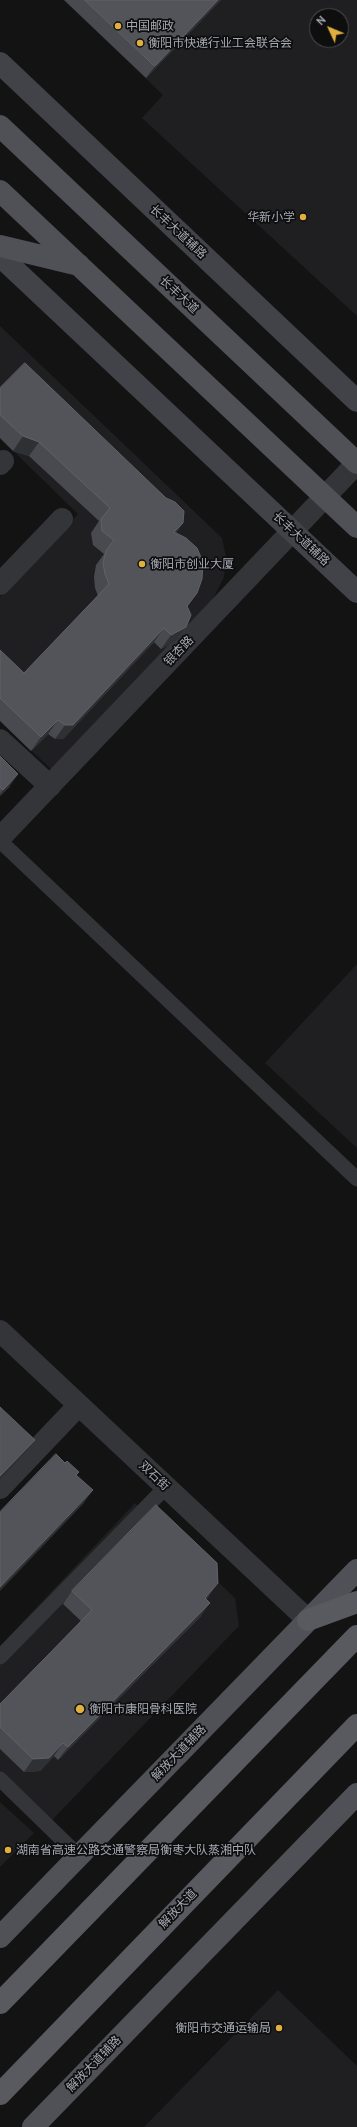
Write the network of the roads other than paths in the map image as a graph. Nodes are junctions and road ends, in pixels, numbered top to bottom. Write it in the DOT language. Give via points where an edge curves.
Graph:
graph roads {
  1 [pos="0,64"];
  2 [pos="0,126"];
  3 [pos="0,190"];
  4 [pos="0,246"];
  5 [pos="0,256"];
  6 [pos="80,265"];
  7 [pos="357,401"];
  8 [pos="357,463"];
  9 [pos="325,497"];
  10 [pos="62,519"];
  11 [pos="357,527"];
  12 [pos="293,531"];
  13 [pos="0,584"];
  14 [pos="357,592"];
  15 [pos="0,740"];
  16 [pos="50,786"];
  17 [pos="0,838"];
  18 [pos="0,841"];
  19 [pos="357,1179"];
  20 [pos="0,1331"];
  21 [pos="79,1405"];
  22 [pos="166,1487"];
  23 [pos="0,1488"];
  24 [pos="357,1570"];
  25 [pos="357,1602"];
  26 [pos="308,1620"];
  27 [pos="357,1636"];
  28 [pos="0,1657"];
  29 [pos="357,1725"];
  30 [pos="0,1779"];
  31 [pos="357,1794"];
  32 [pos="79,1856"];
  33 [pos="0,1937"];
  34 [pos="0,2003"];
  35 [pos="0,2094"];
  36 [pos="33,2127"];
  1 -- 7 [label="main road, 长丰大道辅路"];
  2 -- 8 [label="main road, 长丰大道"];
  3 -- 6 [label="main road"];
  4 -- 6 [label="main road"];
  5 -- 12 [label="main road, 长丰大道辅路"];
  6 -- 9 [label="main road"];
  8 -- 9 [label="street, 银杏路"];
  9 -- 11 [label="main road"];
  9 -- 12 [label="street, 银杏路"];
  10 -- 13 [label="street"];
  12 -- 14 [label="main road, 长丰大道辅路"];
  12 -- 16 [label="street, 银杏路"];
  15 -- 16 [label="street"];
  16 -- 17 [label="street, 银杏路"];
  18 -- 19 [label="lane"];
  20 -- 21 [label="street, 双石街"];
  21 -- 22 [label="street, 双石街"];
  21 -- 23 [label="street"];
  22 -- 26 [label="street, 双石街"];
  22 -- 28 [label="lane"];
  24 -- 26 [label="main road, 解放大道辅路"];
  25 -- 26 [label="highway"];
  26 -- 32 [label="main road, 解放大道辅路"];
  27 -- 34 [label="highway"];
  29 -- 35 [label="highway, 解放大道"];
  30 -- 32 [label="lane"];
  31 -- 36 [label="main road, 解放大道辅路"];
  32 -- 33 [label="main road, 解放大道辅路"];
}
